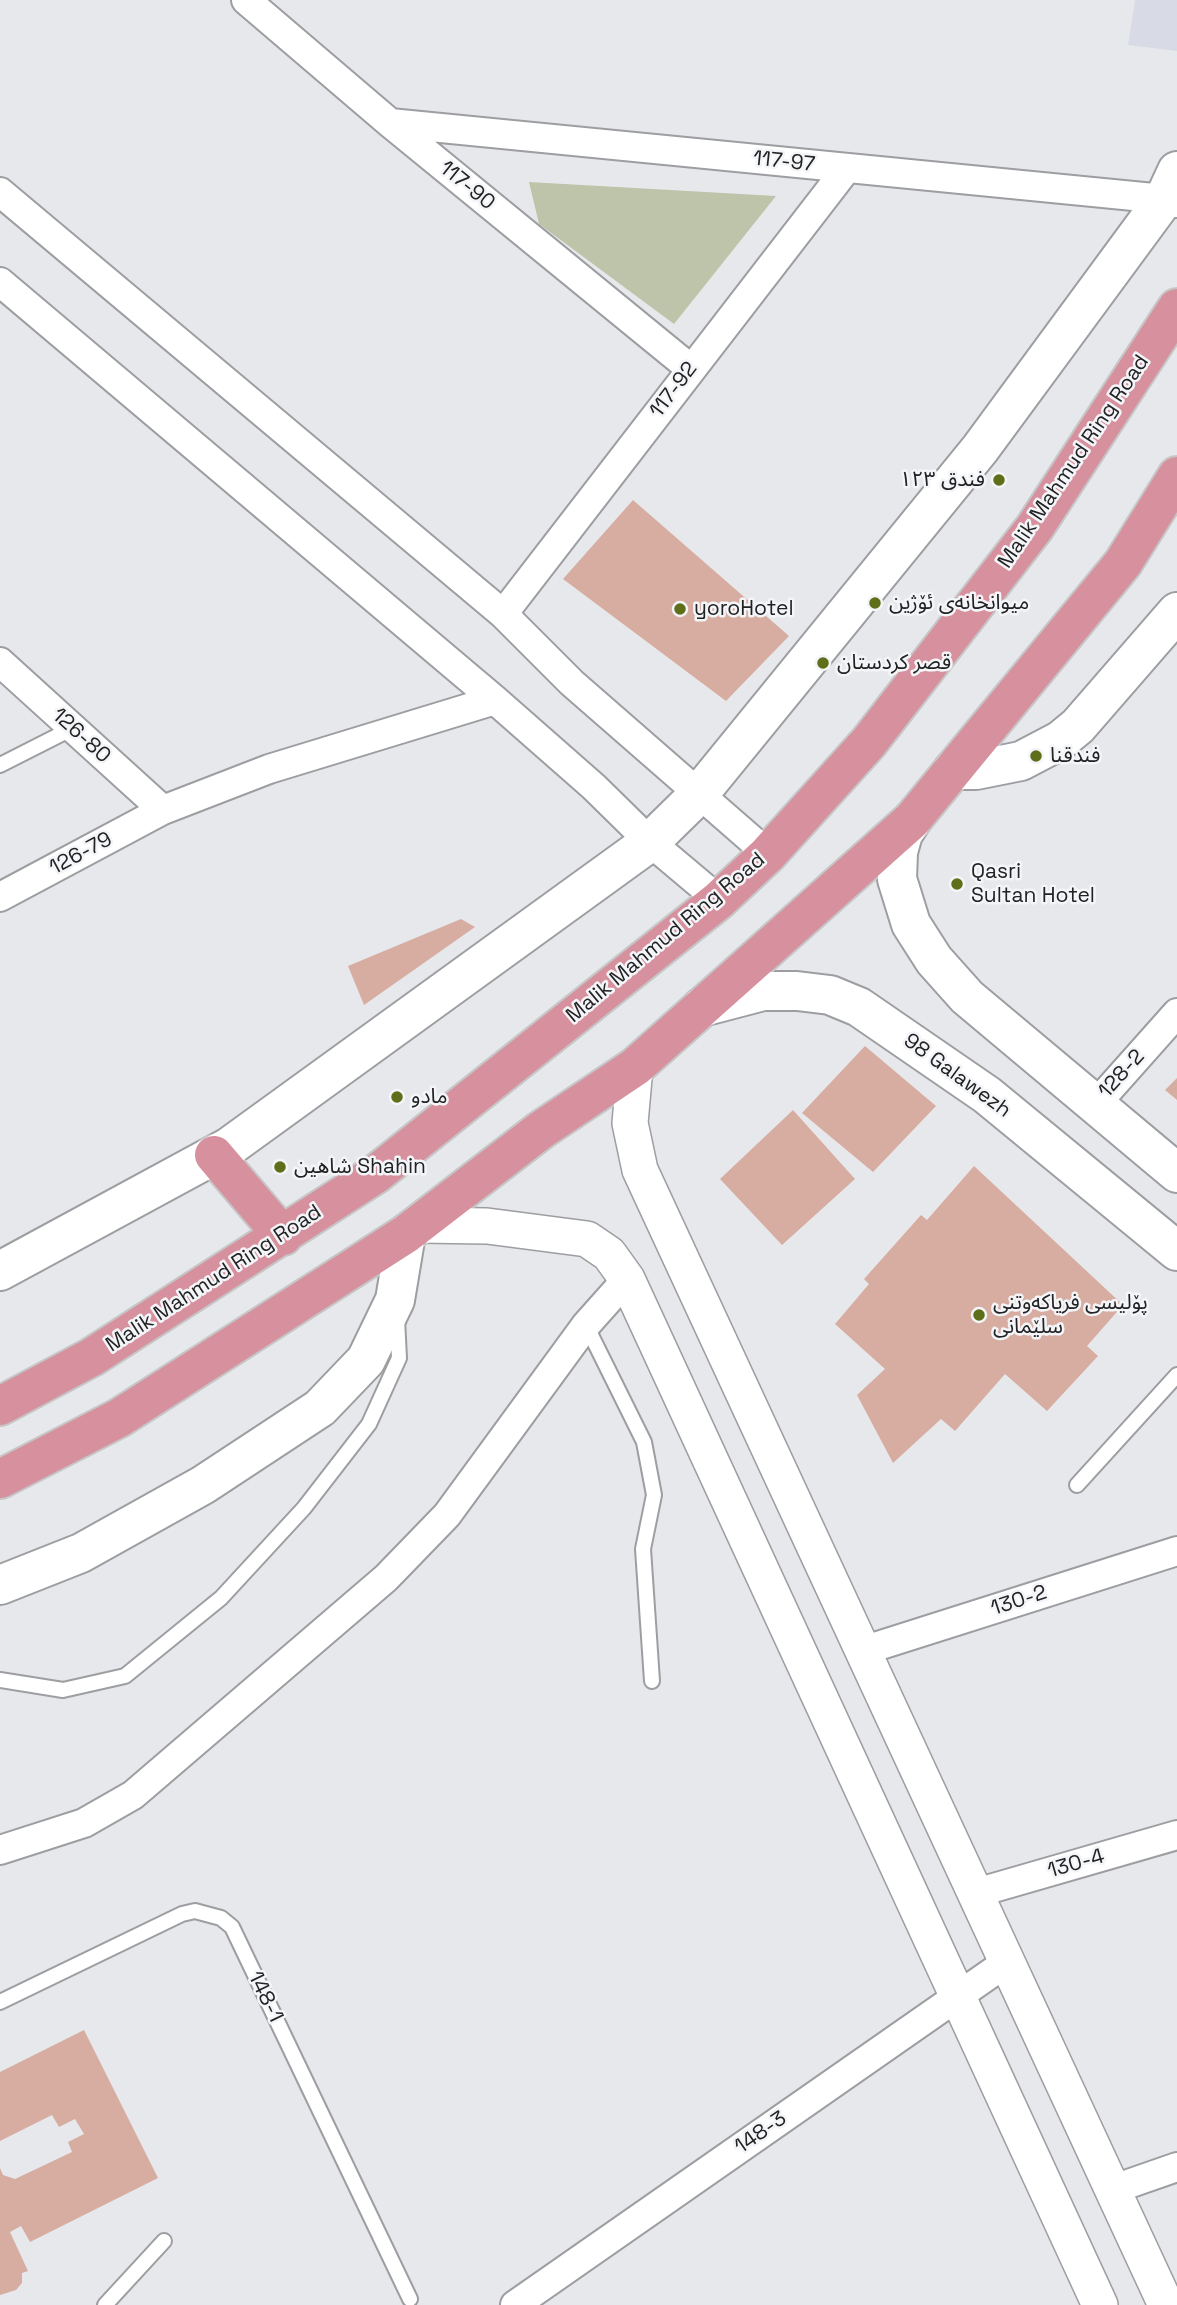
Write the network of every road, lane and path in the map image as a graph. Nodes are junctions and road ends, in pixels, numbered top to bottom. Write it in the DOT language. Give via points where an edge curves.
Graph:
graph roads {
  1 [pos="246,0"];
  2 [pos="390,124"];
  3 [pos="847,168"];
  4 [pos="1173,191"];
  5 [pos="0,192"];
  6 [pos="0,282"];
  7 [pos="1177,308"];
  8 [pos="691,369"];
  9 [pos="1177,477"];
  10 [pos="1177,612"];
  11 [pos="503,614"];
  12 [pos="0,662"];
  13 [pos="495,700"];
  14 [pos="73,728"];
  15 [pos="0,765"];
  16 [pos="953,770"];
  17 [pos="699,794"];
  18 [pos="163,810"];
  19 [pos="912,820"];
  20 [pos="650,842"];
  21 [pos="768,854"];
  22 [pos="0,897"];
  23 [pos="719,900"];
  24 [pos="702,1007"];
  25 [pos="1177,1013"];
  26 [pos="635,1067"];
  27 [pos="1096,1104"];
  28 [pos="214,1155"];
  29 [pos="1177,1173"];
  30 [pos="412,1229"];
  31 [pos="284,1236"];
  32 [pos="1177,1251"];
  33 [pos="0,1271"];
  34 [pos="627,1279"];
  35 [pos="396,1300"];
  36 [pos="586,1325"];
  37 [pos="1177,1375"];
  38 [pos="0,1406"];
  39 [pos="0,1479"];
  40 [pos="1077,1485"];
  41 [pos="1177,1550"];
  42 [pos="0,1586"];
  43 [pos="862,1651"];
  44 [pos="0,1680"];
  45 [pos="652,1681"];
  46 [pos="1177,1835"];
  47 [pos="0,1850"];
  48 [pos="976,1893"];
  49 [pos="1007,1962"];
  50 [pos="957,1995"];
  51 [pos="0,2002"];
  52 [pos="1177,2166"];
  53 [pos="1111,2190"];
  54 [pos="164,2241"];
  55 [pos="410,2299"];
  56 [pos="105,2305"];
  57 [pos="515,2305"];
  58 [pos="1100,2305"];
  59 [pos="1166,2305"];
  1 -- 2 [label="street, 117-90"];
  2 -- 3 [label="street, 117-97"];
  2 -- 8 [label="street, 117-90"];
  3 -- 4 [label="street, 117-97"];
  3 -- 8 [label="street, 117-92"];
  4 -- 17 [label="main road" via="980,449"];
  5 -- 11 [label="street"];
  6 -- 13 [label="street"];
  7 -- 21 [label="highway, Malik Mahmud Ring Road" via="1035,527 869,742"];
  8 -- 11 [label="street, 117-92"];
  9 -- 16 [label="highway" via="1123,563"];
  10 -- 16 [label="main road" via="1061,740 1010,764"];
  11 -- 17 [label="street" via="572,683"];
  12 -- 14 [label="street, 126-80"];
  13 -- 18 [label="street, 126-79" via="269,769"];
  13 -- 20 [label="street"];
  14 -- 15 [label="lane"];
  14 -- 18 [label="street, 126-80"];
  16 -- 19 [label="highway"];
  17 -- 20 [label="main road"];
  17 -- 21 [label="street"];
  18 -- 22 [label="street, 126-79"];
  19 -- 24 [label="highway"];
  19 -- 27 [label="main road" via="902,834 897,879 905,909 922,942 967,997"];
  20 -- 23 [label="street"];
  20 -- 28 [label="main road"];
  21 -- 23 [label="highway, Malik Mahmud Ring Road"];
  23 -- 31 [label="highway, Malik Mahmud Ring Road" via="376,1174"];
  24 -- 26 [label="highway"];
  24 -- 32 [label="main road, 98 Galawezh" via="764,991 830,995 859,1007 986,1095"];
  25 -- 27 [label="street, 128-2"];
  26 -- 30 [label="highway" via="541,1130"];
  26 -- 43 [label="street" via="630,1123 640,1170"];
  27 -- 29 [label="main road"];
  28 -- 31 [label="highway"];
  28 -- 33 [label="main road"];
  30 -- 34 [label="street" via="487,1226 587,1239 609,1254"];
  30 -- 35 [label="main road"];
  30 -- 39 [label="highway" via="119,1418"];
  31 -- 38 [label="highway, Malik Mahmud Ring Road" via="92,1357"];
  34 -- 36 [label="street"];
  34 -- 50 [label="street"];
  35 -- 42 [label="main road" via="366,1360 320,1408 203,1485 82,1553"];
  35 -- 44 [label="lane" via="400,1358 369,1424 304,1508 220,1598 125,1676 63,1690"];
  36 -- 45 [label="lane" via="644,1442 653,1495 643,1549"];
  36 -- 47 [label="street" via="447,1515 386,1578 133,1795 84,1823"];
  37 -- 40 [label="lane"];
  41 -- 43 [label="street, 130-2"];
  43 -- 48 [label="street"];
  46 -- 48 [label="street, 130-4"];
  48 -- 49 [label="street"];
  49 -- 50 [label="street, 148-3"];
  49 -- 53 [label="street"];
  50 -- 57 [label="street, 148-3"];
  50 -- 58 [label="street"];
  51 -- 55 [label="lane, 148-1" via="182,1914 195,1911 222,1918 232,1927"];
  52 -- 53 [label="street"];
  53 -- 59 [label="street"];
  54 -- 56 [label="lane"];
}
